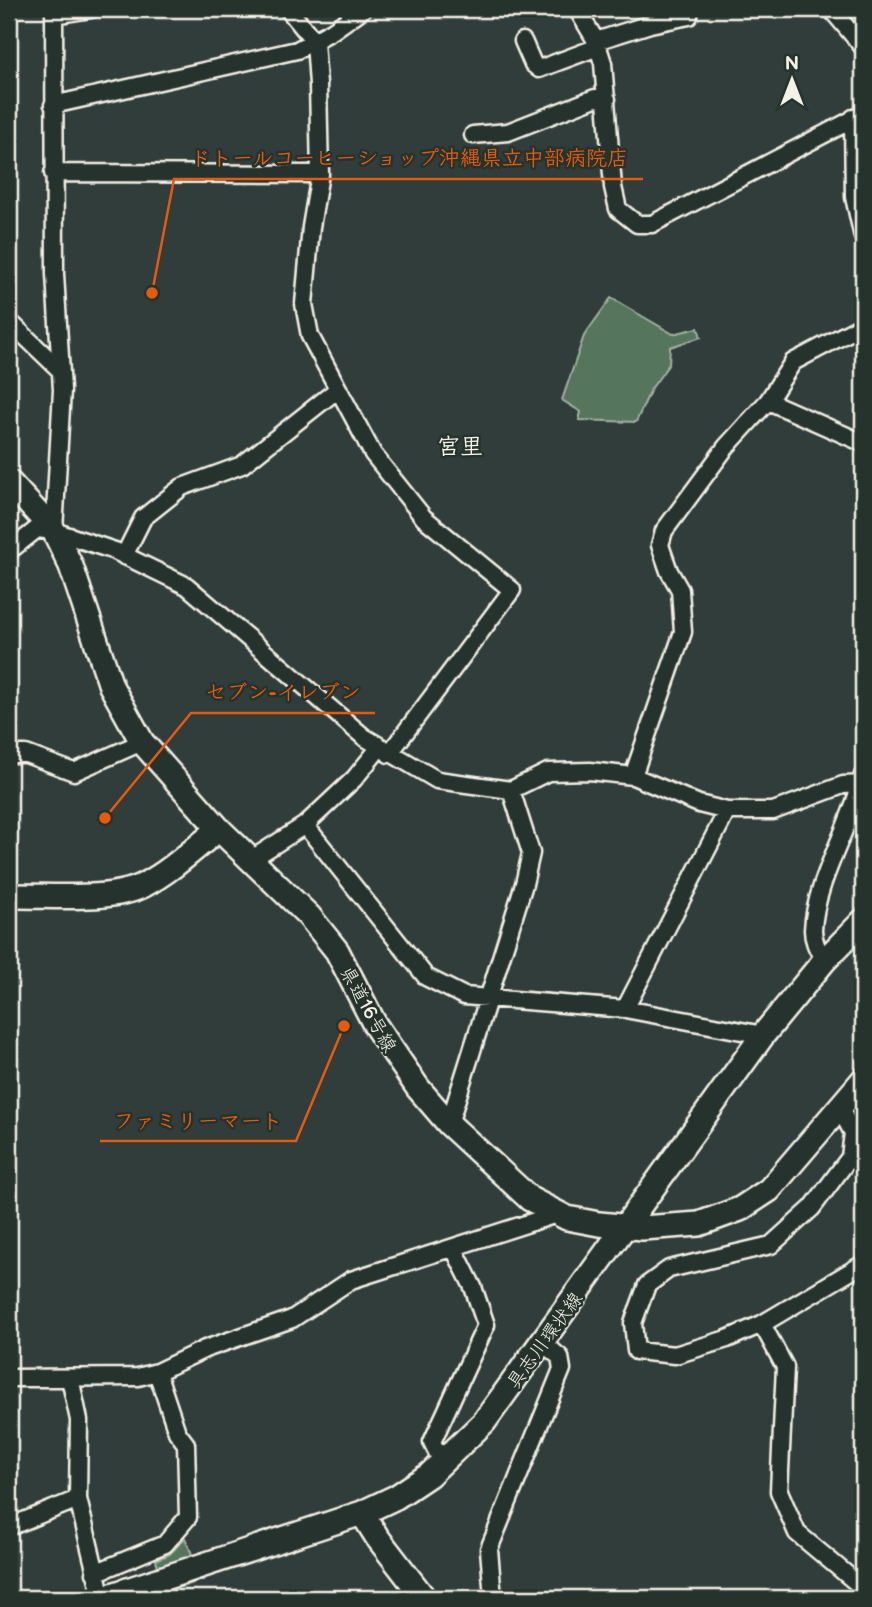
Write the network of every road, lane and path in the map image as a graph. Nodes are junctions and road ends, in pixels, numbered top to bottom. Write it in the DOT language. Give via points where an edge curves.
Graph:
graph roads {
  1 [pos="91,9"];
  2 [pos="288,9"];
  3 [pos="363,9"];
  4 [pos="578,9"];
  5 [pos="831,9"];
  6 [pos="54,12"];
  7 [pos="689,16"];
  8 [pos="523,41"];
  9 [pos="315,42"];
  10 [pos="597,44"];
  11 [pos="863,47"];
  12 [pos="607,99"];
  13 [pos="52,105"];
  14 [pos="858,116"];
  15 [pos="473,135"];
  16 [pos="53,173"];
  17 [pos="320,174"];
  18 [pos="863,237"];
  19 [pos="9,321"];
  20 [pos="863,324"];
  21 [pos="60,370"];
  22 [pos="338,389"];
  23 [pos="768,401"];
  24 [pos="863,443"];
  25 [pos="9,482"];
  26 [pos="54,531"];
  27 [pos="9,547"];
  28 [pos="124,556"];
  29 [pos="142,742"];
  30 [pos="384,751"];
  31 [pos="9,754"];
  32 [pos="633,776"];
  33 [pos="863,781"];
  34 [pos="511,790"];
  35 [pos="727,811"];
  36 [pos="304,825"];
  37 [pos="219,829"];
  38 [pos="252,859"];
  39 [pos="9,896"];
  40 [pos="863,921"];
  41 [pos="824,961"];
  42 [pos="489,997"];
  43 [pos="625,1009"];
  44 [pos="763,1035"];
  45 [pos="863,1080"];
  46 [pos="839,1107"];
  47 [pos="449,1124"];
  48 [pos="557,1214"];
  49 [pos="625,1226"];
  50 [pos="454,1249"];
  51 [pos="863,1264"];
  52 [pos="762,1324"];
  53 [pos="543,1343"];
  54 [pos="157,1372"];
  55 [pos="9,1378"];
  56 [pos="70,1378"];
  57 [pos="443,1464"];
  58 [pos="78,1499"];
  59 [pos="362,1513"];
  60 [pos="9,1527"];
  61 [pos="95,1573"];
  62 [pos="863,1588"];
  63 [pos="103,1598"];
  64 [pos="424,1598"];
  65 [pos="493,1598"];
  1 -- 6 [label="street"];
  2 -- 9 [label="street"];
  3 -- 9 [label="street"];
  4 -- 10 [label="street"];
  5 -- 11 [label="street"];
  6 -- 13 [label="street"];
  7 -- 10 [label="street" via="650,24"];
  8 -- 10 [label="street" via="539,69"];
  9 -- 13 [label="street" via="297,50"];
  9 -- 17 [label="street"];
  10 -- 12 [label="street"];
  12 -- 14 [label="street" via="618,209 637,224 652,224"];
  12 -- 15 [label="street" via="595,98 508,132"];
  13 -- 16 [label="street"];
  14 -- 18 [label="street" via="854,197"];
  16 -- 17 [label="street"];
  16 -- 21 [label="street"];
  17 -- 22 [label="street" via="304,304 310,337"];
  19 -- 21 [label="street"];
  20 -- 23 [label="street" via="793,362"];
  21 -- 26 [label="street"];
  22 -- 28 [label="street" via="242,465 182,487 144,518"];
  22 -- 30 [label="street" via="373,454 424,517 512,590"];
  23 -- 24 [label="street"];
  23 -- 32 [label="street" via="726,447 664,531 660,545 680,590 683,632"];
  25 -- 26 [label="main road, 県道16号線"];
  26 -- 27 [label="street" via="37,529"];
  26 -- 28 [label="street"];
  26 -- 29 [label="main road, 県道16号線" via="71,566 110,686"];
  28 -- 30 [label="street" via="187,586"];
  29 -- 31 [label="street" via="74,772 26,754"];
  29 -- 37 [label="main road, 県道16号線"];
  30 -- 34 [label="street" via="437,780"];
  30 -- 36 [label="street"];
  32 -- 34 [label="street" via="548,772"];
  32 -- 35 [label="street"];
  33 -- 35 [label="street" via="773,811"];
  33 -- 41 [label="street" via="820,896 813,931"];
  34 -- 42 [label="street" via="531,853"];
  35 -- 43 [label="street"];
  36 -- 38 [label="street"];
  36 -- 42 [label="street" via="426,977 464,996"];
  37 -- 38 [label="main road, 県道16号線"];
  37 -- 39 [label="main road" via="157,876 130,890"];
  38 -- 47 [label="main road, 県道16号線" via="337,951 393,1054"];
  40 -- 41 [label="main road, 具志川環状線"];
  41 -- 44 [label="main road, 具志川環状線"];
  42 -- 43 [label="street"];
  42 -- 47 [label="street"];
  43 -- 44 [label="street"];
  44 -- 49 [label="main road, 具志川環状線"];
  45 -- 46 [label="main road, 県道16号線"];
  46 -- 49 [label="main road, 県道16号線" via="769,1190 740,1209 699,1224"];
  46 -- 52 [label="street" via="853,1133 850,1157 812,1208 771,1245 669,1269 647,1285 633,1323 636,1351 675,1355"];
  47 -- 48 [label="main road, 県道16号線" via="530,1199"];
  48 -- 49 [label="main road, 県道16号線"];
  48 -- 50 [label="street"];
  49 -- 53 [label="main road, 具志川環状線"];
  50 -- 54 [label="street" via="351,1280 292,1320 205,1349"];
  50 -- 57 [label="street" via="486,1325 432,1442"];
  51 -- 52 [label="street"];
  52 -- 62 [label="street" via="785,1367 779,1491 797,1533"];
  53 -- 57 [label="main road, 具志川環状線" via="484,1422"];
  53 -- 65 [label="street" via="561,1357 562,1369 489,1549"];
  54 -- 56 [label="street" via="138,1377"];
  54 -- 61 [label="street" via="177,1432 186,1444 188,1517 165,1544"];
  55 -- 56 [label="street"];
  56 -- 58 [label="street" via="79,1420"];
  57 -- 59 [label="main road, 具志川環状線" via="396,1497"];
  58 -- 60 [label="street"];
  58 -- 61 [label="street"];
  59 -- 63 [label="main road, 具志川環状線"];
  59 -- 64 [label="main road"];
  61 -- 63 [label="street"];
}
